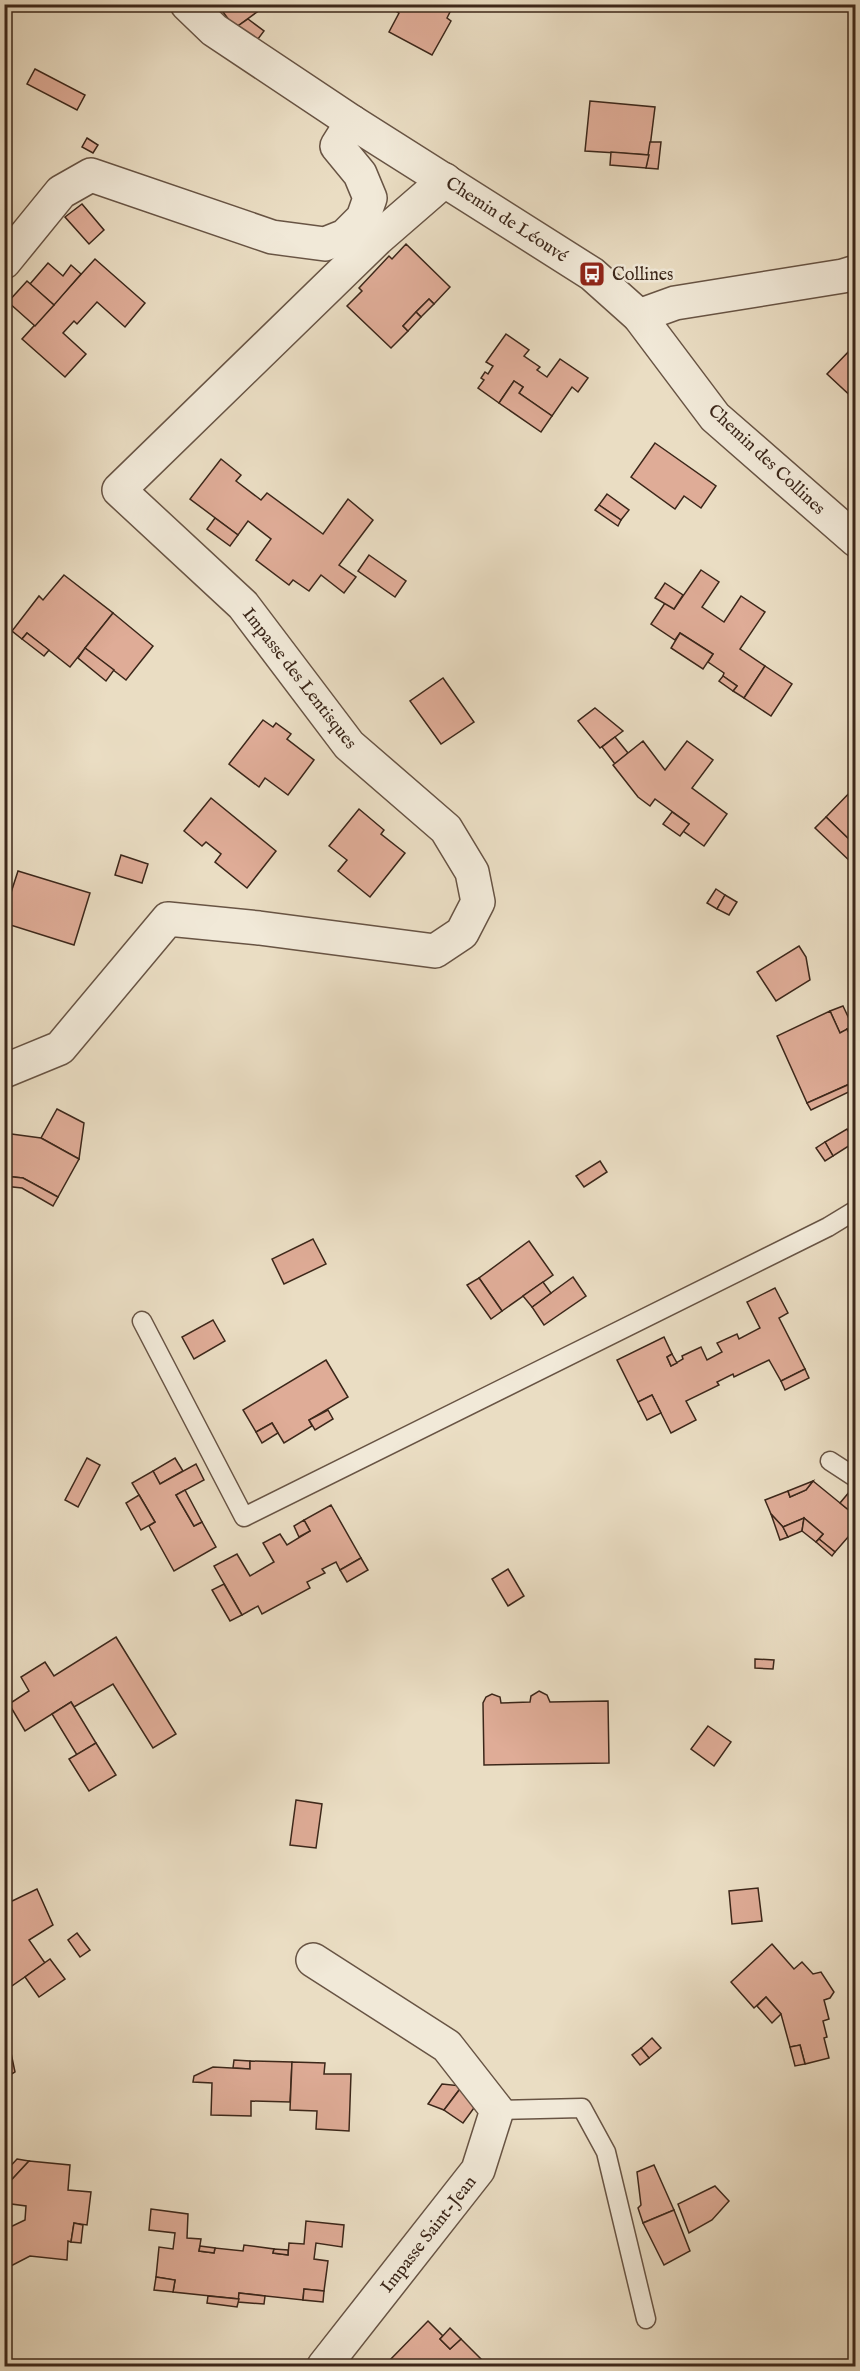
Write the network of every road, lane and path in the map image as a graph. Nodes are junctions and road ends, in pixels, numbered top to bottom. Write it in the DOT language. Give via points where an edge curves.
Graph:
graph roads {
  1 [pos="187,4"];
  2 [pos="352,122"];
  3 [pos="446,180"];
  4 [pos="4,262"];
  5 [pos="855,272"];
  6 [pos="639,316"];
  7 [pos="855,540"];
  8 [pos="4,1071"];
  9 [pos="855,1210"];
  10 [pos="142,1321"];
  11 [pos="830,1461"];
  12 [pos="855,1478"];
  13 [pos="313,1960"];
  14 [pos="497,2110"];
  15 [pos="646,2319"];
  16 [pos="324,2367"];
  1 -- 2 [label="street, Chemin de Léouvé" via="214,30"];
  2 -- 3 [label="street, Chemin de Léouvé"];
  2 -- 4 [label="street" via="336,146 360,174 370,198 363,218 345,236 325,244 273,237 92,175 61,192"];
  3 -- 6 [label="street, Chemin de Léouvé" via="592,274"];
  3 -- 8 [label="street, Impasse des Lentisques" via="377,238 119,490 243,605 349,745 446,829 472,872 478,902 462,933 435,951 168,919 60,1047"];
  5 -- 6 [label="street" via="675,303"];
  6 -- 7 [label="street, Chemin des Collines" via="715,417"];
  9 -- 10 [label="lane" via="818,1233 244,1517"];
  11 -- 12 [label="lane"];
  13 -- 14 [label="street" via="447,2046"];
  14 -- 15 [label="lane" via="582,2108 606,2152"];
  14 -- 16 [label="street, Impasse Saint-Jean" via="478,2170"];
}
